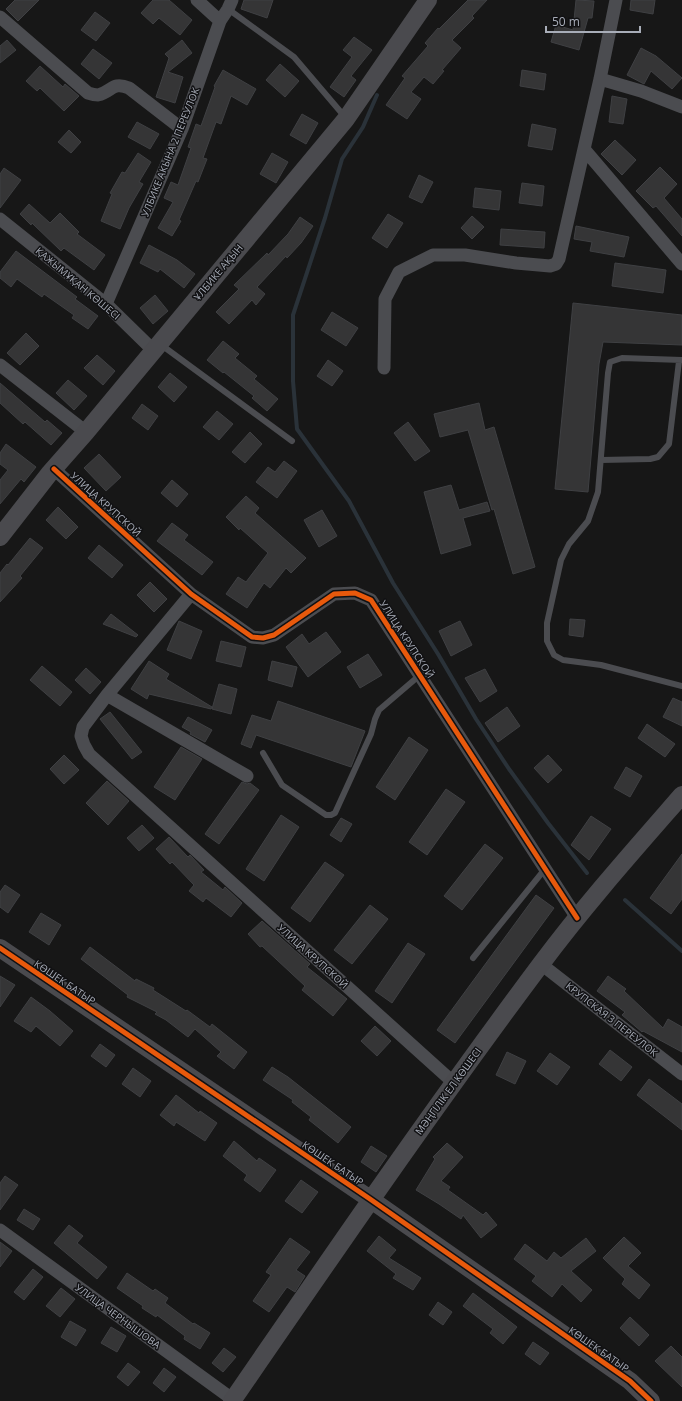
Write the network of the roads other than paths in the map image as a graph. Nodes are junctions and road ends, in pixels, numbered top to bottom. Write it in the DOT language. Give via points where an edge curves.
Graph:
graph roads {
  1 [pos="197,0"];
  2 [pos="428,0"];
  3 [pos="616,0"];
  4 [pos="230,4"];
  5 [pos="0,17"];
  6 [pos="220,21"];
  7 [pos="600,80"];
  8 [pos="682,107"];
  9 [pos="346,118"];
  10 [pos="182,128"];
  11 [pos="584,149"];
  12 [pos="0,219"];
  13 [pos="682,264"];
  14 [pos="106,304"];
  15 [pos="156,347"];
  16 [pos="681,360"];
  17 [pos="0,366"];
  18 [pos="384,368"];
  19 [pos="86,432"];
  20 [pos="292,441"];
  21 [pos="601,460"];
  22 [pos="54,469"];
  23 [pos="1,535"];
  24 [pos="191,594"];
  25 [pos="420,675"];
  26 [pos="682,686"];
  27 [pos="107,695"];
  28 [pos="263,753"];
  29 [pos="247,776"];
  30 [pos="679,804"];
  31 [pos="545,869"];
  32 [pos="577,918"];
  33 [pos="0,948"];
  34 [pos="472,958"];
  35 [pos="541,964"];
  36 [pos="682,1074"];
  37 [pos="454,1083"];
  38 [pos="370,1199"];
  39 [pos="0,1230"];
  40 [pos="233,1400"];
  41 [pos="651,1401"];
  1 -- 6 [label="street"];
  2 -- 9 [label="street, ҰЛБИКЕ АҚЫН"];
  3 -- 7 [label="street"];
  4 -- 6 [label="street, УЛБИКЕ АКЫНА 2 ПЕРЕУЛОК"];
  4 -- 9 [label="lane" via="294,57"];
  5 -- 10 [label="street" via="88,93 98,95 114,86 122,85"];
  6 -- 10 [label="street, УЛБИКЕ АКЫНА 2 ПЕРЕУЛОК"];
  7 -- 8 [label="street" via="641,91"];
  7 -- 11 [label="street"];
  9 -- 15 [label="street, ҰЛБИКЕ АҚЫН"];
  10 -- 14 [label="street, УЛБИКЕ АКЫНА 2 ПЕРЕУЛОК"];
  11 -- 13 [label="street"];
  11 -- 18 [label="street" via="556,264 550,266 465,255 433,255 399,272 385,299"];
  12 -- 14 [label="street, ҚАЖЫМҰҚАН КӨШЕСІ"];
  14 -- 15 [label="street, ҚАЖЫМҰҚАН КӨШЕСІ"];
  15 -- 19 [label="street, ҰЛБИКЕ АҚЫН"];
  15 -- 20 [label="lane"];
  16 -- 21 [label="lane" via="669,444 658,457 650,459"];
  16 -- 21 [label="lane" via="622,358 610,362"];
  17 -- 19 [label="street"];
  19 -- 22 [label="street, ҰЛБИКЕ АҚЫН"];
  21 -- 26 [label="lane" via="598,492 588,520 569,544 561,560 547,623 547,641 554,655 563,660 601,665"];
  22 -- 23 [label="street, ҰЛБИКЕ АҚЫН"];
  22 -- 24 [label="street, УЛИЦА КРУПСКОЙ"];
  24 -- 25 [label="street, УЛИЦА КРУПСКОЙ" via="252,637 263,638 274,635 334,594 355,593 371,600"];
  24 -- 27 [label="street, УЛИЦА КРУПСКОЙ"];
  25 -- 28 [label="lane" via="379,710 371,734 335,813 331,815 326,815 282,785"];
  25 -- 31 [label="street, УЛИЦА КРУПСКОЙ"];
  27 -- 29 [label="street"];
  27 -- 37 [label="street, УЛИЦА КРУПСКОЙ" via="83,727 81,736 89,754"];
  30 -- 32 [label="street, МӘҢГІЛІК ЕЛ КӨШЕСІ"];
  31 -- 32 [label="street, УЛИЦА КРУПСКОЙ"];
  31 -- 34 [label="lane"];
  32 -- 35 [label="street, МӘҢГІЛІК ЕЛ КӨШЕСІ"];
  33 -- 38 [label="street, КӨШЕК БАТЫР"];
  35 -- 36 [label="street, КРУПСКАЯ 3 ПЕРЕУЛОК"];
  35 -- 37 [label="street, МӘҢГІЛІК ЕЛ КӨШЕСІ"];
  37 -- 38 [label="street, МӘҢГІЛІК ЕЛ КӨШЕСІ"];
  38 -- 40 [label="street, МӘҢГІЛІК ЕЛ КӨШЕСІ"];
  38 -- 41 [label="street, КӨШЕК БАТЫР" via="630,1381"];
  39 -- 40 [label="street, УЛИЦА ЧЕРНЫШОВА"];
}
